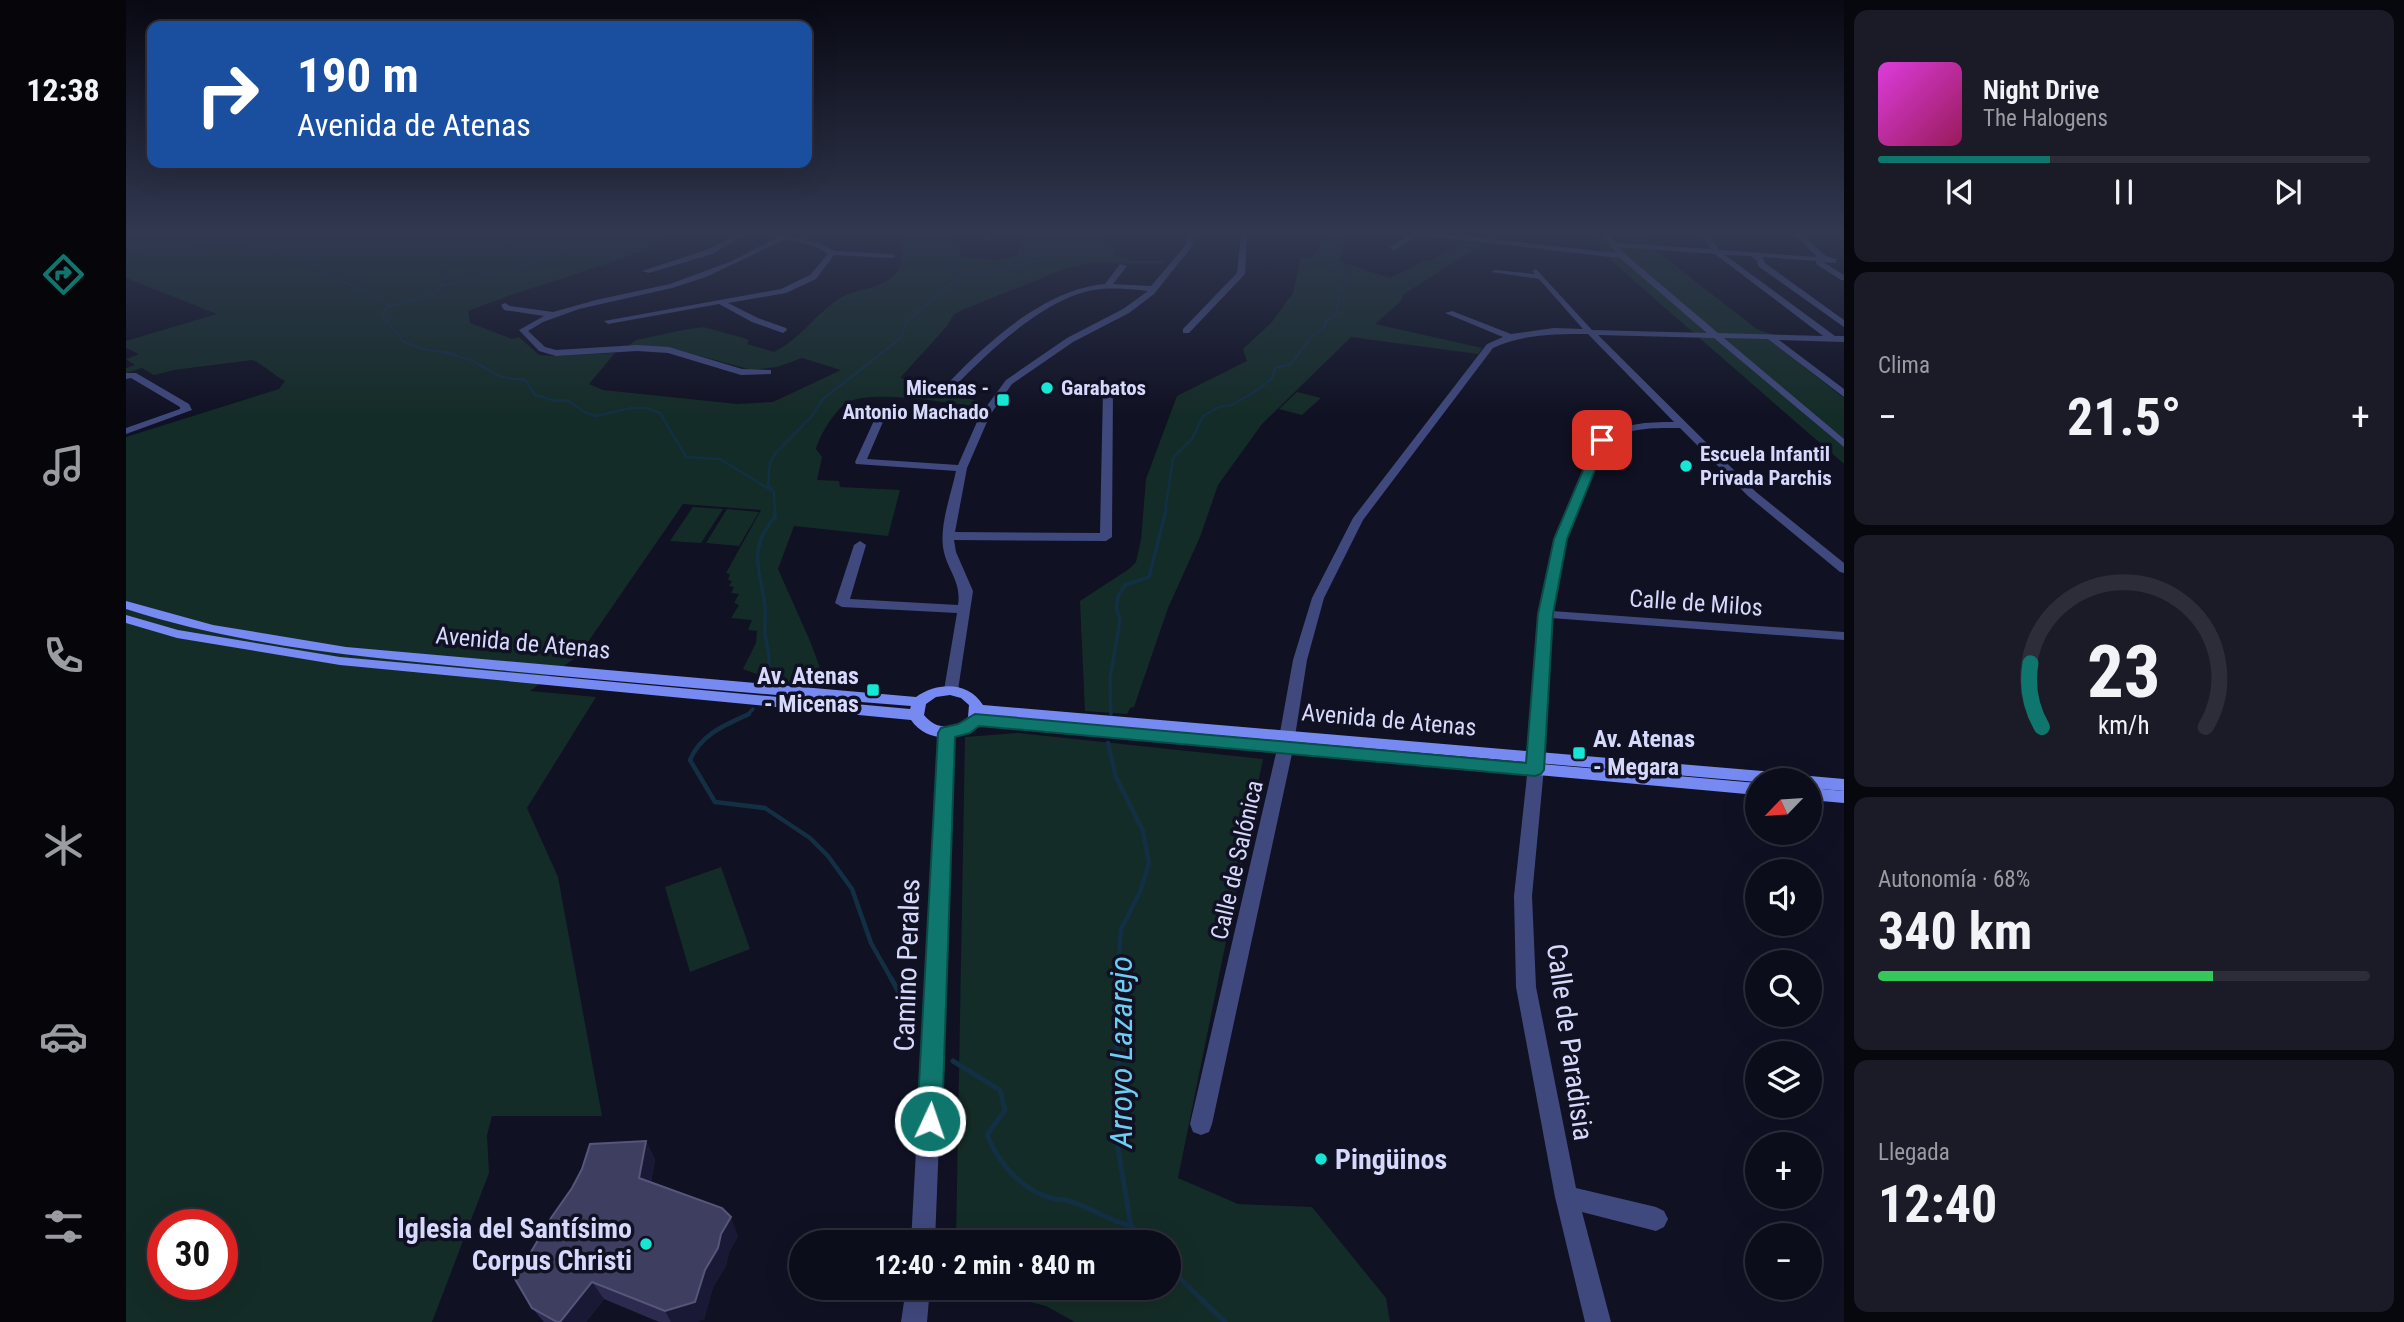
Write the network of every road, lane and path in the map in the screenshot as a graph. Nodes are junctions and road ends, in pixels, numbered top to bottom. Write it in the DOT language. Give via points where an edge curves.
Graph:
graph roads {
  1 [pos="640,293"];
  2 [pos="774,293"];
  3 [pos="1076,293"];
  4 [pos="1149,293"];
  5 [pos="1223,293"];
  6 [pos="1555,293"];
  7 [pos="1664,293"];
  8 [pos="1771,293"];
  9 [pos="1800,293"];
  10 [pos="722,303"];
  11 [pos="505,305"];
  12 [pos="1449,313"];
  13 [pos="554,315"];
  14 [pos="608,321"];
  15 [pos="1844,324"];
  16 [pos="783,330"];
  17 [pos="1186,331"];
  18 [pos="1590,332"];
  19 [pos="1714,336"];
  20 [pos="1510,337"];
  21 [pos="1771,338"];
  22 [pos="1833,339"];
  23 [pos="1844,340"];
  24 [pos="768,372"];
  25 [pos="126,377"];
  26 [pos="1108,389"];
  27 [pos="1843,393"];
  28 [pos="943,394"];
  29 [pos="889,407"];
  30 [pos="1681,425"];
  31 [pos="126,430"];
  32 [pos="1844,444"];
  33 [pos="962,468"];
  34 [pos="948,536"];
  35 [pos="860,545"];
  36 [pos="1844,569"];
  37 [pos="126,605"];
  38 [pos="964,608"];
  39 [pos="1545,614"];
  40 [pos="126,619"];
  41 [pos="1844,636"];
  42 [pos="951,690"];
  43 [pos="918,709"];
  44 [pos="976,714"];
  45 [pos="947,733"];
  46 [pos="1285,742"];
  47 [pos="1536,764"];
  48 [pos="1745,777"];
  49 [pos="1822,783"];
  50 [pos="1844,785"];
  51 [pos="1745,788"];
  52 [pos="1822,795"];
  53 [pos="1844,797"];
  54 [pos="1201,1125"];
  55 [pos="1566,1197"];
  56 [pos="1656,1219"];
  57 [pos="924,1230"];
  58 [pos="917,1300"];
  59 [pos="914,1322"];
  60 [pos="1598,1322"];
  1 -- 13 [label="street"];
  2 -- 10 [label="street"];
  3 -- 28 [label="street" via="1014,327 961,372"];
  4 -- 33 [label="street" via="1009,382 985,415"];
  5 -- 17 [label="street"];
  6 -- 18 [label="street"];
  7 -- 19 [label="street"];
  8 -- 22 [label="street"];
  9 -- 15 [label="street"];
  10 -- 14 [label="street"];
  10 -- 16 [label="street"];
  11 -- 13 [label="street"];
  12 -- 20 [label="street, Calle de Salónica"];
  13 -- 24 [label="street" via="523,330 542,349 556,353 668,350 741,372"];
  18 -- 19 [label="street, Calle de Salónica"];
  18 -- 20 [label="street, Calle de Salónica"];
  18 -- 30 [label="street"];
  19 -- 21 [label="street, Calle de Salónica"];
  19 -- 32 [label="street"];
  20 -- 46 [label="street, Calle de Salónica" via="1490,346 1357,520 1318,598 1300,660"];
  21 -- 22 [label="street, Calle de Salónica"];
  21 -- 27 [label="street"];
  22 -- 23 [label="street, Calle de Salónica"];
  25 -- 31 [label="street" via="187,410"];
  26 -- 34 [label="street" via="1106,537"];
  29 -- 33 [label="street" via="860,462"];
  30 -- 36 [label="street" via="1752,494"];
  30 -- 39 [label="street, Calle de Paradisia" via="1644,425 1602,440 1561,539"];
  33 -- 34 [label="street"];
  34 -- 38 [label="street" via="967,592"];
  35 -- 38 [label="street" via="842,603"];
  37 -- 43 [label="main road, Avenida de Atenas" via="251,638 351,652"];
  38 -- 42 [label="street"];
  39 -- 41 [label="street, Calle de Milos"];
  39 -- 47 [label="street, Calle de Paradisia"];
  40 -- 43 [label="main road, Avenida de Atenas" via="177,634 340,661"];
  42 -- 43 [label="main road" via="932,693"];
  42 -- 44 [label="main road" via="972,699"];
  43 -- 45 [label="main road" via="926,728"];
  44 -- 45 [label="main road" via="964,729"];
  44 -- 46 [label="main road, Avenida de Atenas"];
  45 -- 57 [label="street, Camino Perales"];
  46 -- 47 [label="main road, Avenida de Atenas"];
  46 -- 54 [label="street, Calle de Salónica"];
  47 -- 48 [label="main road, Avenida de Atenas"];
  47 -- 51 [label="main road, Avenida de Atenas"];
  47 -- 55 [label="street, Calle de Paradisia" via="1523,896 1526,988"];
  49 -- 50 [label="main road"];
  52 -- 53 [label="main road"];
  55 -- 56 [label="street"];
  55 -- 60 [label="street, Calle de Paradisia"];
  58 -- 59 [label="street"];
}
